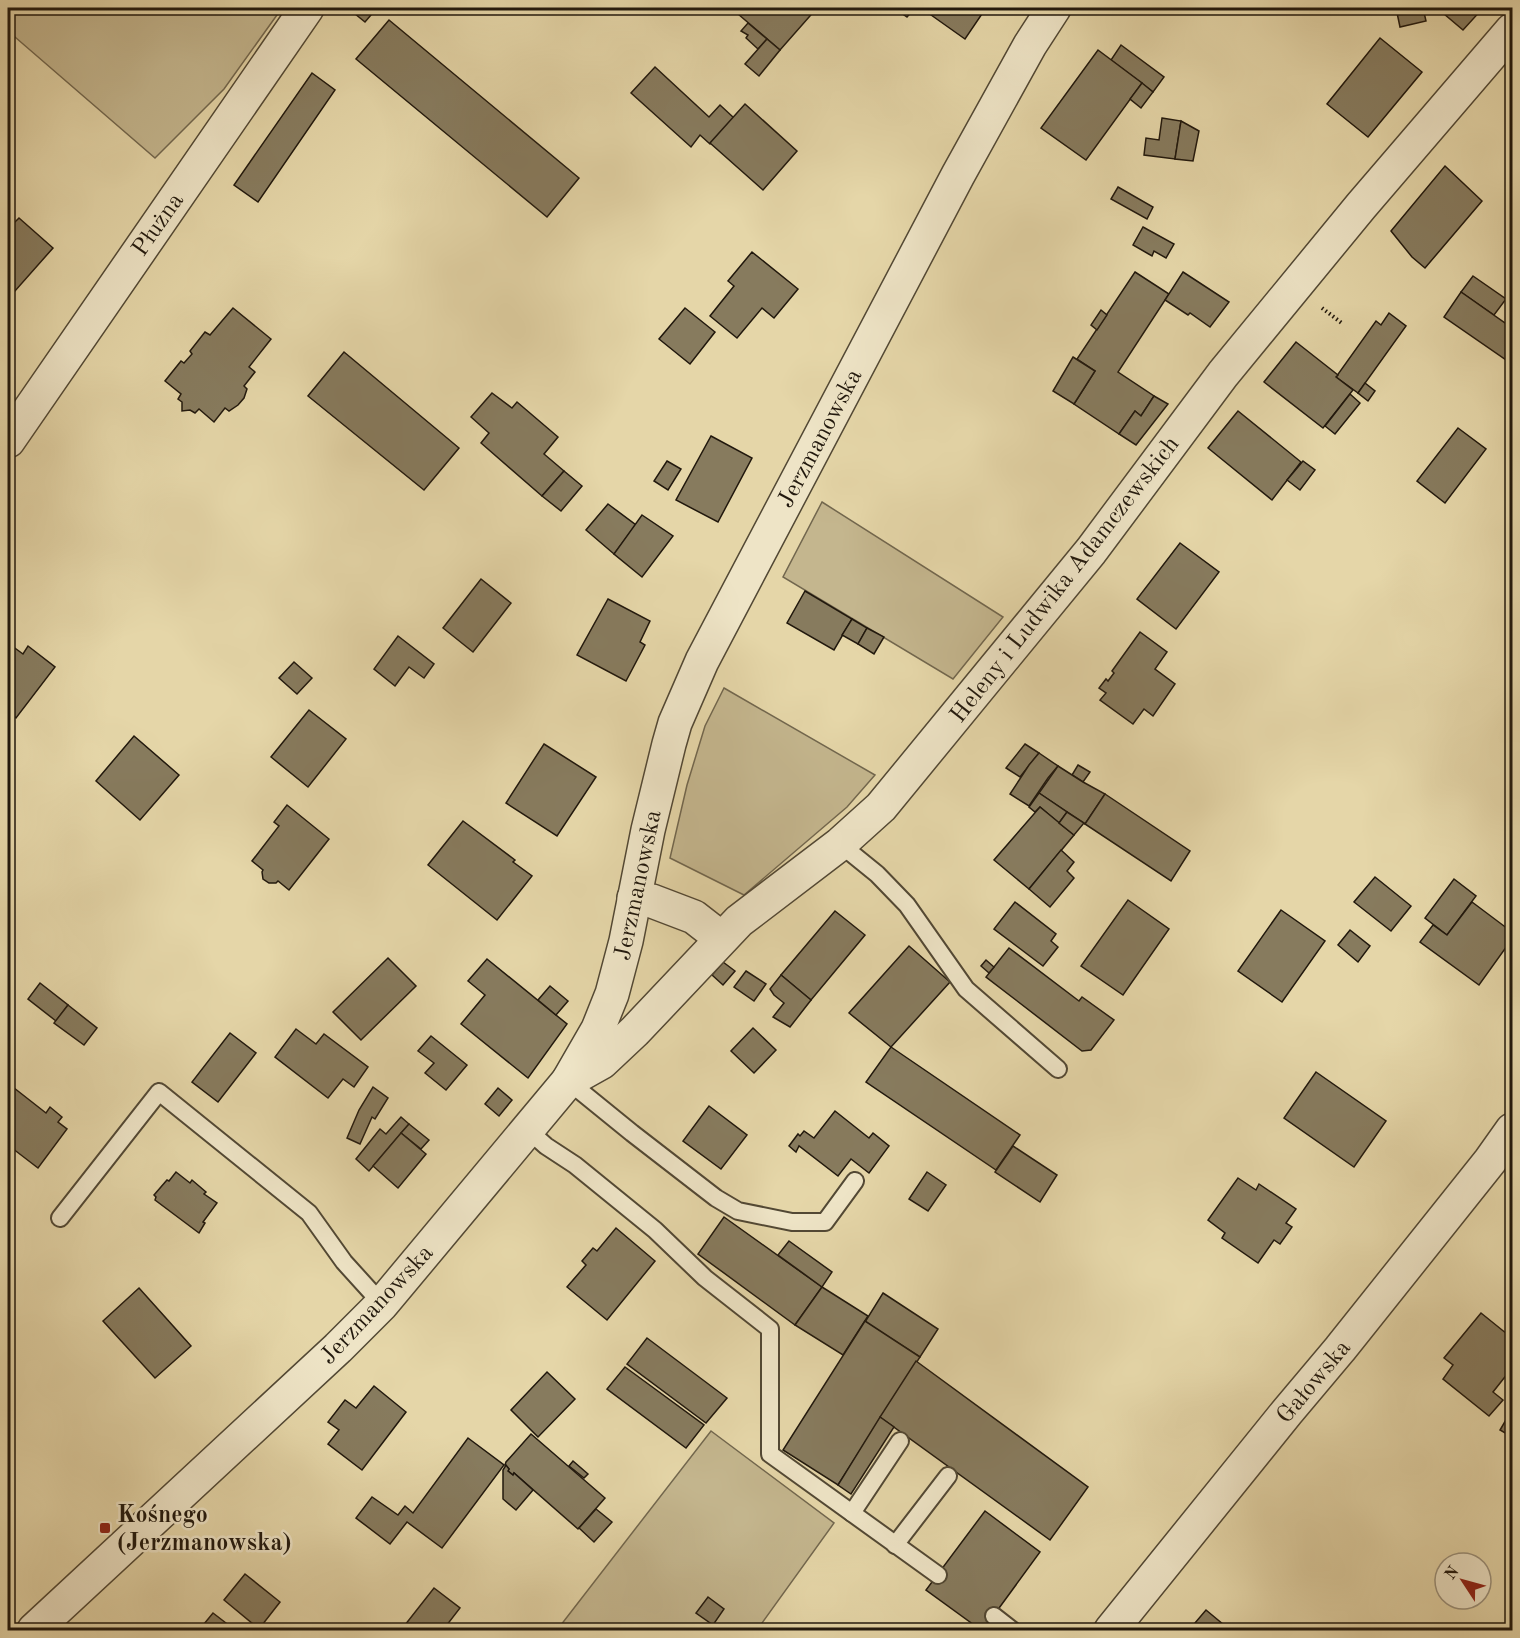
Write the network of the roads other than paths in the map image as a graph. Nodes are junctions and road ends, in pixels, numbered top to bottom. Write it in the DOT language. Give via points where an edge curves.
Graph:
graph roads {
  1 [pos="307,8"];
  2 [pos="1054,8"];
  3 [pos="1512,30"];
  4 [pos="8,441"];
  5 [pos="840,844"];
  6 [pos="634,898"];
  7 [pos="730,929"];
  8 [pos="1058,1069"];
  9 [pos="568,1081"];
  10 [pos="528,1130"];
  11 [pos="1512,1130"];
  12 [pos="855,1181"];
  13 [pos="60,1218"];
  14 [pos="382,1304"];
  15 [pos="900,1441"];
  16 [pos="948,1476"];
  17 [pos="852,1513"];
  18 [pos="895,1545"];
  19 [pos="938,1575"];
  20 [pos="994,1616"];
  21 [pos="34,1630"];
  22 [pos="1012,1630"];
  23 [pos="1111,1630"];
  1 -- 4 [label="street, Płużna"];
  2 -- 6 [label="street, Jerzmanowska" via="958,174 702,661 675,723"];
  3 -- 5 [label="street, Heleny i Ludwika Adamczewskich" via="1223,375 1091,551 944,732 881,807"];
  5 -- 7 [label="street, Heleny i Ludwika Adamczewskich"];
  5 -- 8 [label="lane" via="908,905 966,989"];
  6 -- 7 [label="street"];
  6 -- 9 [label="street, Jerzmanowska" via="612,994 598,1029"];
  7 -- 9 [label="street, Heleny i Ludwika Adamczewskich" via="602,1062"];
  9 -- 10 [label="street, Jerzmanowska"];
  9 -- 12 [label="lane" via="716,1198 738,1211 792,1222 825,1222"];
  10 -- 14 [label="street, Jerzmanowska"];
  10 -- 17 [label="lane" via="646,1223 705,1278 770,1329 770,1454"];
  11 -- 23 [label="street, Gałowska"];
  13 -- 14 [label="lane" via="159,1092 309,1212"];
  14 -- 21 [label="street, Jerzmanowska"];
  15 -- 17 [label="lane"];
  16 -- 18 [label="lane"];
  17 -- 18 [label="lane"];
  18 -- 19 [label="lane"];
  20 -- 22 [label="lane"];
}
